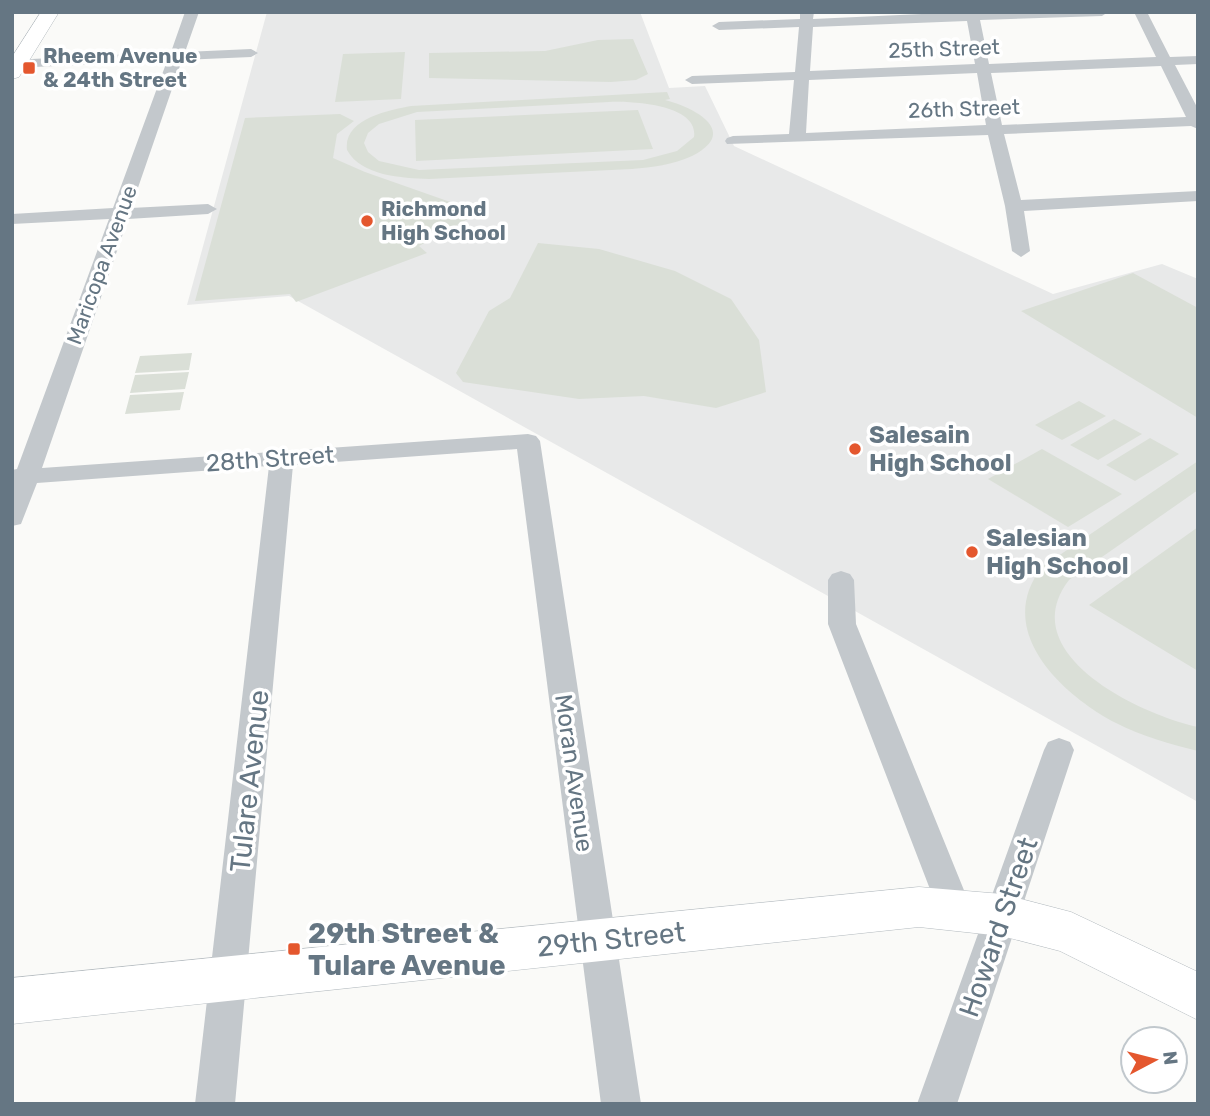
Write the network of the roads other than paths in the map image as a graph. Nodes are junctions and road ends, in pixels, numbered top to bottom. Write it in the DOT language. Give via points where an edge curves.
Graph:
graph roads {
  1 [pos="50,12"];
  2 [pos="192,12"];
  3 [pos="1102,12"];
  4 [pos="1140,12"];
  5 [pos="972,15"];
  6 [pos="806,18"];
  7 [pos="719,26"];
  8 [pos="251,53"];
  9 [pos="176,56"];
  10 [pos="1198,60"];
  11 [pos="1165,61"];
  12 [pos="14,67"];
  13 [pos="983,68"];
  14 [pos="801,76"];
  15 [pos="692,80"];
  16 [pos="1197,122"];
  17 [pos="995,130"];
  18 [pos="797,139"];
  19 [pos="733,141"];
  20 [pos="1198,197"];
  21 [pos="1014,206"];
  22 [pos="208,209"];
  23 [pos="120,213"];
  24 [pos="12,219"];
  25 [pos="1021,251"];
  26 [pos="528,441"];
  27 [pos="282,459"];
  28 [pos="20,476"];
  29 [pos="12,518"];
  30 [pos="841,580"];
  31 [pos="1059,750"];
  32 [pos="978,913"];
  33 [pos="598,940"];
  34 [pos="229,978"];
  35 [pos="1198,997"];
  36 [pos="12,1001"];
  37 [pos="215,1104"];
  38 [pos="621,1104"];
  39 [pos="937,1104"];
  1 -- 12 [label="street"];
  2 -- 9 [label="street, Maricopa Avenue"];
  3 -- 5 [label="street"];
  4 -- 11 [label="street"];
  5 -- 6 [label="street"];
  5 -- 13 [label="street"];
  6 -- 7 [label="street"];
  6 -- 14 [label="street"];
  8 -- 9 [label="street"];
  9 -- 12 [label="street"];
  9 -- 23 [label="street, Maricopa Avenue"];
  10 -- 11 [label="street, 25th Street"];
  11 -- 13 [label="street, 25th Street"];
  11 -- 16 [label="street"];
  13 -- 14 [label="street, 25th Street"];
  13 -- 17 [label="street"];
  14 -- 15 [label="street, 25th Street"];
  14 -- 18 [label="street"];
  16 -- 17 [label="street, 26th Street"];
  17 -- 18 [label="street, 26th Street"];
  17 -- 21 [label="street"];
  18 -- 19 [label="street, 26th Street"];
  20 -- 21 [label="street"];
  21 -- 25 [label="street"];
  22 -- 23 [label="street"];
  23 -- 24 [label="street"];
  23 -- 28 [label="street, Maricopa Avenue"];
  26 -- 27 [label="street, 28th Street"];
  26 -- 33 [label="street, Moran Avenue"];
  27 -- 28 [label="street, 28th Street"];
  27 -- 34 [label="street, Tulare Avenue"];
  28 -- 29 [label="street, Maricopa Avenue"];
  30 -- 32 [label="street" via="842,624"];
  31 -- 32 [label="street, Howard Street"];
  32 -- 33 [label="street, 29th Street" via="919,907"];
  32 -- 35 [label="street, 29th Street" via="1071,933"];
  32 -- 39 [label="street, Howard Street"];
  33 -- 34 [label="street, 29th Street"];
  33 -- 38 [label="street, Moran Avenue"];
  34 -- 36 [label="street, 29th Street"];
  34 -- 37 [label="street, Tulare Avenue"];
}
